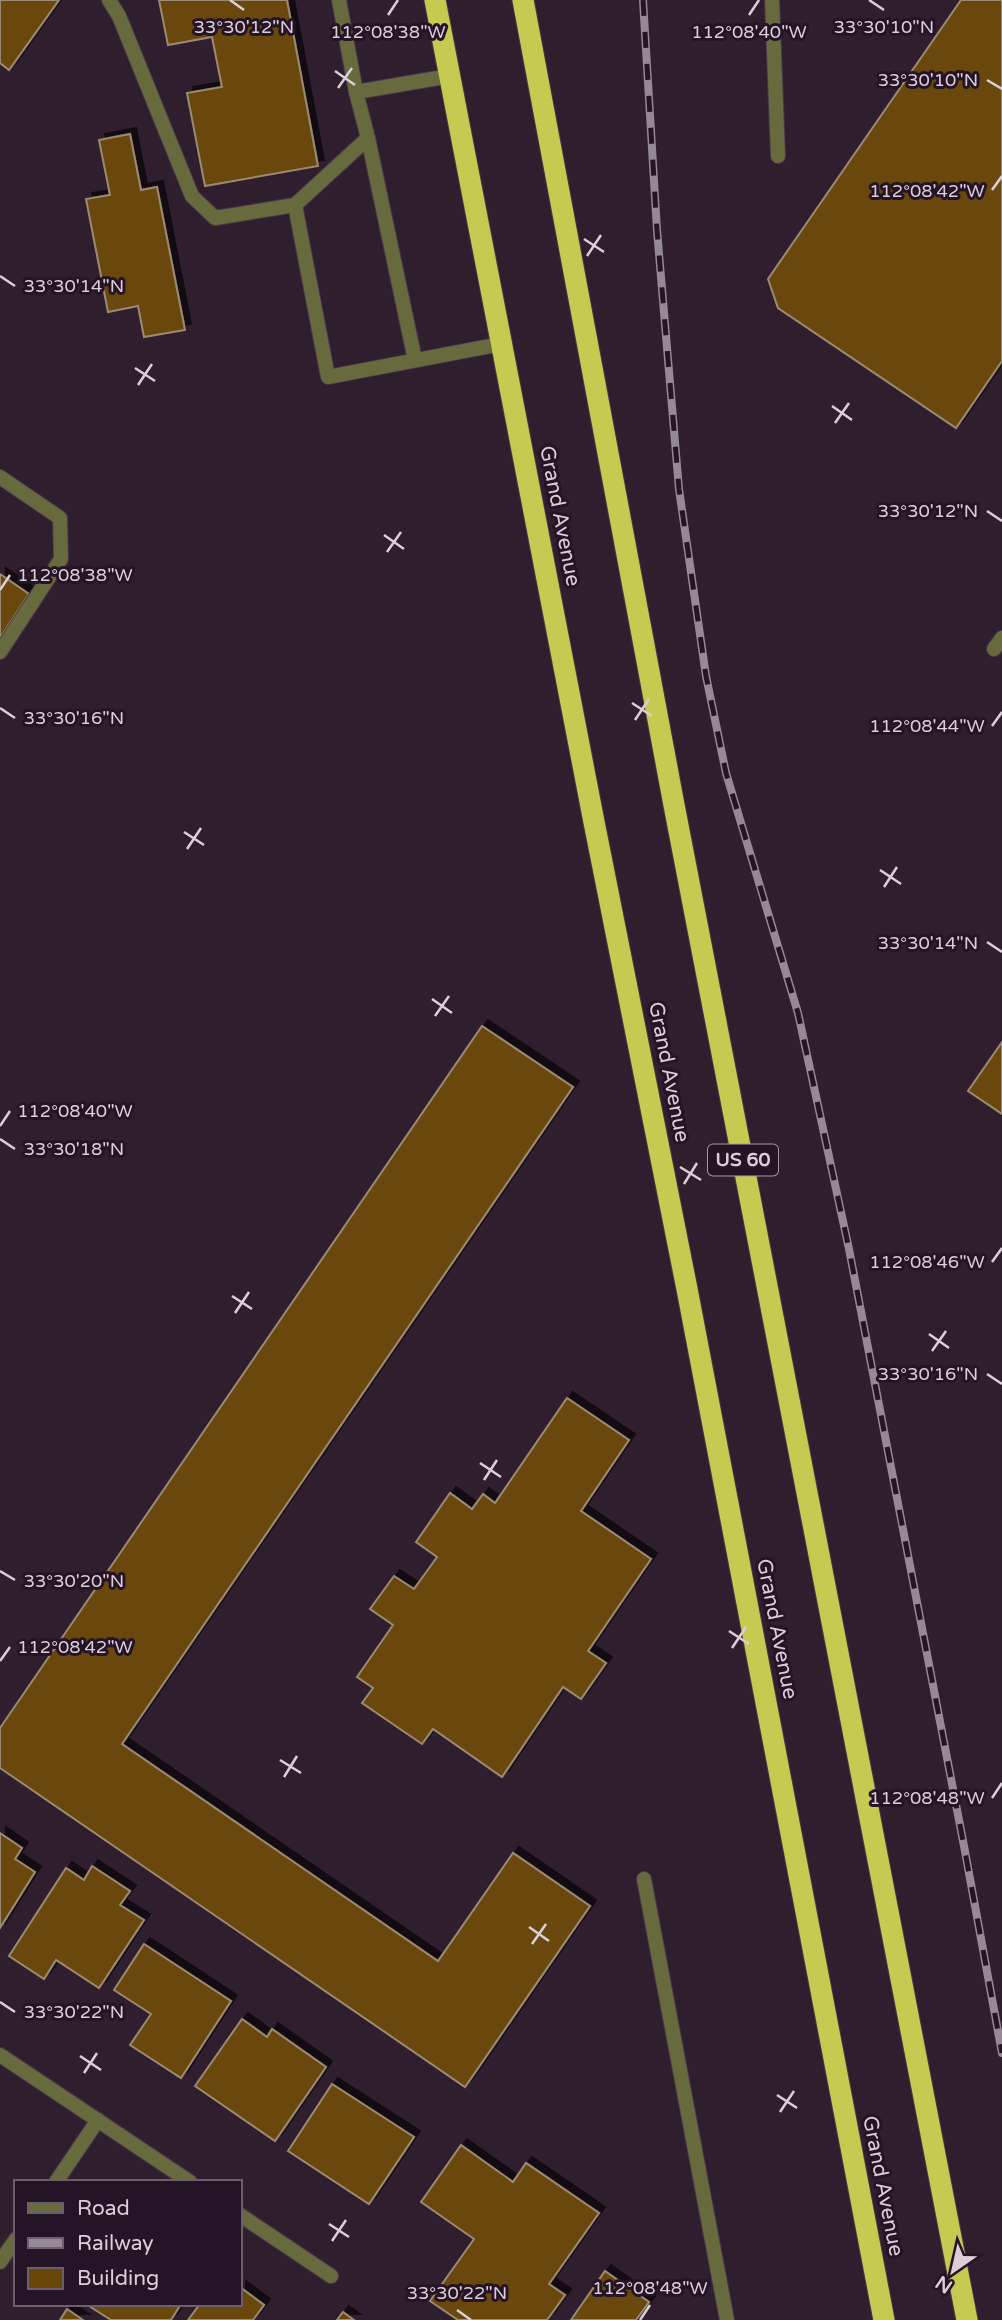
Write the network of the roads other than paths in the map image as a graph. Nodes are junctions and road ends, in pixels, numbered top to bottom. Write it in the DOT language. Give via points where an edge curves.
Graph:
graph roads {
  1 [pos="109,0"];
  2 [pos="339,0"];
  3 [pos="435,0"];
  4 [pos="523,0"];
  5 [pos="772,0"];
  6 [pos="450,76"];
  7 [pos="356,92"];
  8 [pos="368,138"];
  9 [pos="778,156"];
  10 [pos="295,205"];
  11 [pos="501,344"];
  12 [pos="415,360"];
  13 [pos="0,477"];
  14 [pos="0,652"];
  15 [pos="644,1879"];
  16 [pos="0,2054"];
  17 [pos="98,2120"];
  18 [pos="57,2180"];
  19 [pos="187,2180"];
  20 [pos="242,2216"];
  21 [pos="14,2242"];
  22 [pos="0,2262"];
  23 [pos="331,2276"];
  24 [pos="727,2320"];
  25 [pos="884,2320"];
  26 [pos="967,2320"];
  1 -- 10 [label="street" via="192,196 215,218"];
  2 -- 7 [label="street"];
  3 -- 6 [label="highway, Grand Avenue"];
  4 -- 26 [label="highway, US 60"];
  5 -- 9 [label="street"];
  6 -- 7 [label="street"];
  6 -- 11 [label="highway, Grand Avenue"];
  7 -- 8 [label="street"];
  8 -- 10 [label="street"];
  8 -- 12 [label="street"];
  10 -- 12 [label="street" via="328,377"];
  11 -- 12 [label="street"];
  11 -- 25 [label="highway, Grand Avenue"];
  13 -- 14 [label="street" via="60,518 61,559"];
  15 -- 24 [label="street"];
  16 -- 17 [label="street"];
  17 -- 18 [label="street"];
  17 -- 19 [label="street"];
  20 -- 23 [label="street"];
  21 -- 22 [label="street"];
}
